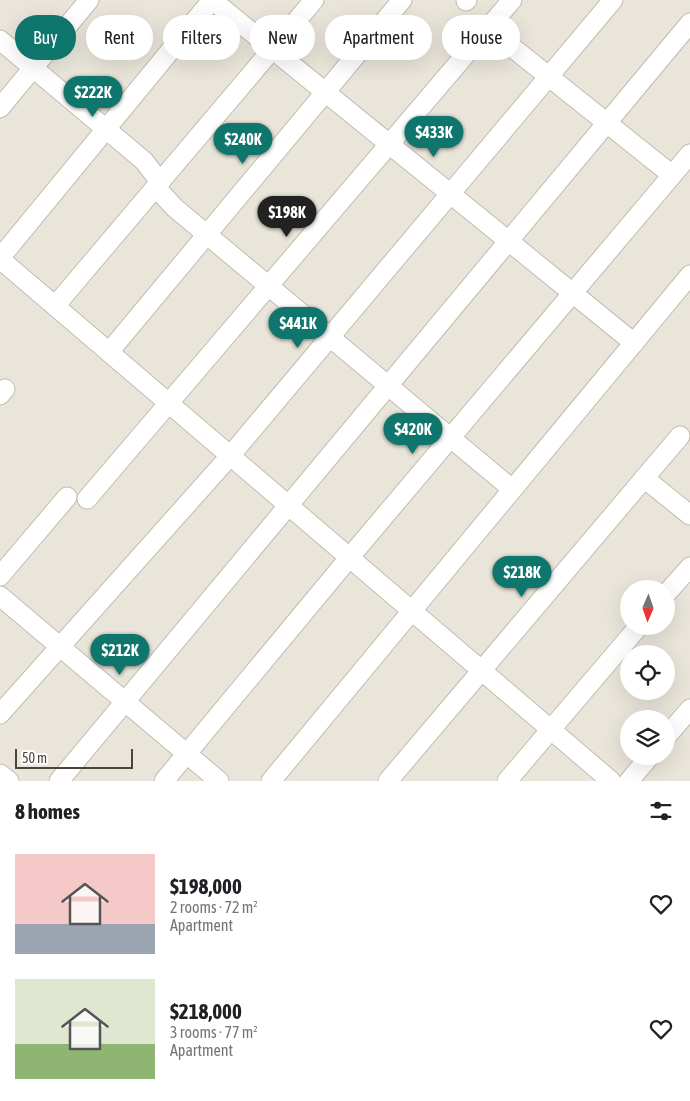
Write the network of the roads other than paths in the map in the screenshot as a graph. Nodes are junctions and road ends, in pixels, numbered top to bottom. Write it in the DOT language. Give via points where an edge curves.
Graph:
graph roads {
  1 [pos="89,0"];
  2 [pos="212,0"];
  3 [pos="314,0"];
  4 [pos="402,0"];
  5 [pos="512,0"];
  6 [pos="614,0"];
  7 [pos="301,15"];
  8 [pos="499,15"];
  9 [pos="690,24"];
  10 [pos="250,31"];
  11 [pos="0,40"];
  12 [pos="520,54"];
  13 [pos="263,60"];
  14 [pos="286,60"];
  15 [pos="461,60"];
  16 [pos="33,68"];
  17 [pos="549,77"];
  18 [pos="326,92"];
  19 [pos="0,108"];
  20 [pos="607,124"];
  21 [pos="106,129"];
  22 [pos="389,144"];
  23 [pos="690,154"];
  24 [pos="672,175"];
  25 [pos="158,184"];
  26 [pos="451,194"];
  27 [pos="207,234"];
  28 [pos="509,241"];
  29 [pos="0,259"];
  30 [pos="690,275"];
  31 [pos="268,286"];
  32 [pos="573,293"];
  33 [pos="55,306"];
  34 [pos="330,337"];
  35 [pos="634,343"];
  36 [pos="109,352"];
  37 [pos="388,386"];
  38 [pos="168,403"];
  39 [pos="680,436"];
  40 [pos="450,438"];
  41 [pos="230,456"];
  42 [pos="644,478"];
  43 [pos="512,489"];
  44 [pos="66,497"];
  45 [pos="87,499"];
  46 [pos="288,506"];
  47 [pos="690,514"];
  48 [pos="349,558"];
  49 [pos="690,567"];
  50 [pos="0,576"];
  51 [pos="675,584"];
  52 [pos="0,596"];
  53 [pos="412,611"];
  54 [pos="631,635"];
  55 [pos="60,647"];
  56 [pos="482,671"];
  57 [pos="125,702"];
  58 [pos="690,709"];
  59 [pos="0,714"];
  60 [pos="675,726"];
  61 [pos="551,729"];
  62 [pos="187,754"];
  63 [pos="642,765"];
  64 [pos="0,774"];
  65 [pos="9,781"];
  66 [pos="59,781"];
  67 [pos="164,781"];
  68 [pos="219,781"];
  69 [pos="271,781"];
  70 [pos="388,781"];
  71 [pos="507,781"];
  72 [pos="611,781"];
  73 [pos="629,781"];
  1 -- 16 [label="street"];
  2 -- 10 [label="street"];
  2 -- 21 [label="street"];
  3 -- 7 [label="street"];
  4 -- 18 [label="street"];
  5 -- 8 [label="street"];
  6 -- 17 [label="street"];
  9 -- 20 [label="street"];
  11 -- 16 [label="street"];
  12 -- 17 [label="street"];
  13 -- 25 [label="street"];
  14 -- 18 [label="street"];
  15 -- 22 [label="street"];
  16 -- 19 [label="street"];
  16 -- 21 [label="street"];
  17 -- 20 [label="street"];
  17 -- 26 [label="street"];
  18 -- 22 [label="street"];
  18 -- 27 [label="street"];
  20 -- 24 [label="street"];
  20 -- 28 [label="street"];
  21 -- 25 [label="street" via="144,161"];
  21 -- 29 [label="street"];
  22 -- 26 [label="street"];
  22 -- 31 [label="street"];
  23 -- 24 [label="street"];
  24 -- 32 [label="street"];
  25 -- 27 [label="street" via="160,192 175,208"];
  25 -- 33 [label="street"];
  26 -- 28 [label="street"];
  26 -- 34 [label="street"];
  27 -- 31 [label="street"];
  27 -- 36 [label="street"];
  28 -- 32 [label="street"];
  28 -- 37 [label="street"];
  29 -- 33 [label="street"];
  30 -- 35 [label="street"];
  31 -- 34 [label="street"];
  31 -- 38 [label="street"];
  32 -- 35 [label="street"];
  32 -- 40 [label="street"];
  33 -- 36 [label="street"];
  34 -- 37 [label="street"];
  34 -- 41 [label="street"];
  35 -- 43 [label="street"];
  36 -- 38 [label="street"];
  37 -- 40 [label="street"];
  37 -- 46 [label="street"];
  38 -- 41 [label="street"];
  38 -- 45 [label="street"];
  39 -- 42 [label="street"];
  40 -- 43 [label="street"];
  40 -- 48 [label="street"];
  41 -- 46 [label="street"];
  41 -- 55 [label="street"];
  42 -- 47 [label="street"];
  42 -- 56 [label="street"];
  43 -- 53 [label="street"];
  44 -- 50 [label="street"];
  46 -- 48 [label="street"];
  46 -- 57 [label="street"];
  48 -- 53 [label="street"];
  48 -- 62 [label="street"];
  49 -- 51 [label="street"];
  52 -- 55 [label="street"];
  53 -- 56 [label="street"];
  53 -- 69 [label="street"];
  54 -- 61 [label="street"];
  55 -- 57 [label="street"];
  55 -- 59 [label="street"];
  56 -- 61 [label="street"];
  56 -- 70 [label="street"];
  57 -- 62 [label="street"];
  57 -- 66 [label="street"];
  58 -- 60 [label="street"];
  61 -- 71 [label="street"];
  61 -- 72 [label="street"];
  62 -- 67 [label="street"];
  62 -- 68 [label="street"];
  63 -- 73 [label="street"];
  64 -- 65 [label="street"];
}
